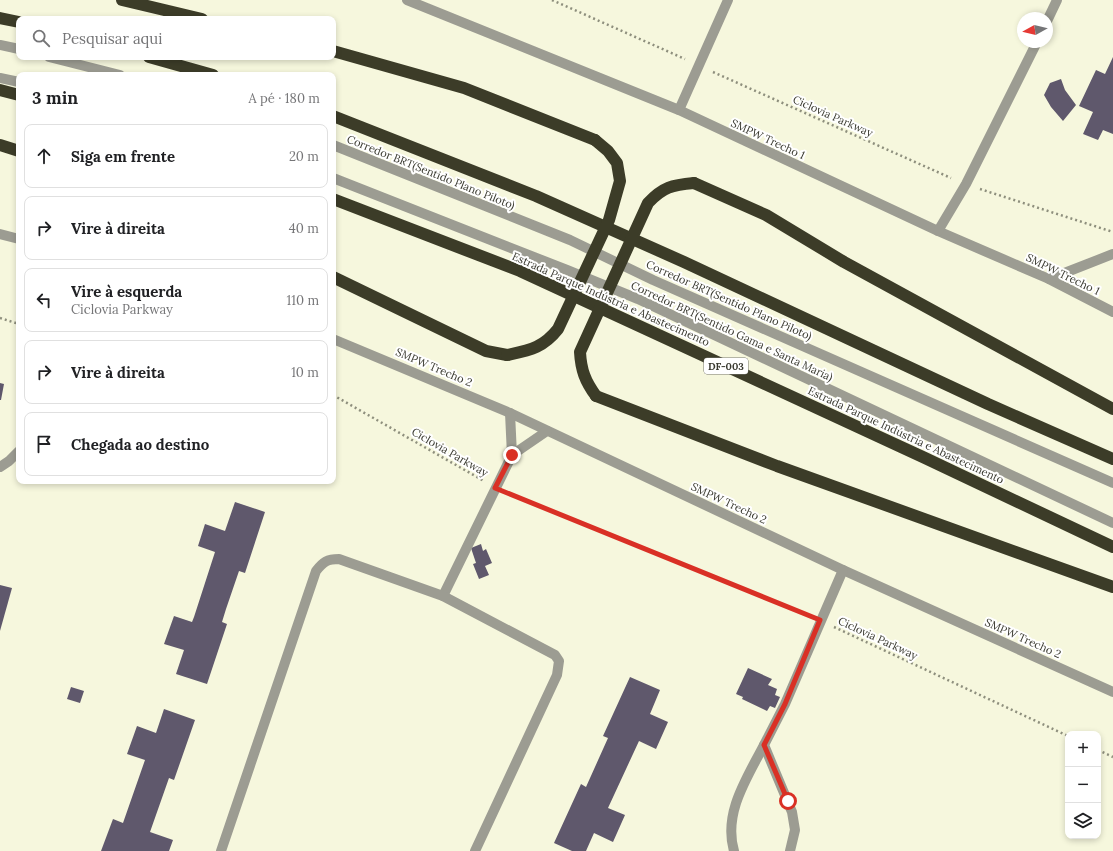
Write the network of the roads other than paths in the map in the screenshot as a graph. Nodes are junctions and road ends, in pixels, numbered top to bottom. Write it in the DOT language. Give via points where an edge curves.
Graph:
graph roads {
  1 [pos="122,0"];
  2 [pos="407,0"];
  3 [pos="728,0"];
  4 [pos="1057,0"];
  5 [pos="420,2"];
  6 [pos="1051,12"];
  7 [pos="189,16"];
  8 [pos="0,18"];
  9 [pos="16,21"];
  10 [pos="0,44"];
  11 [pos="16,48"];
  12 [pos="1034,48"];
  13 [pos="336,52"];
  14 [pos="61,60"];
  15 [pos="160,60"];
  16 [pos="108,72"];
  17 [pos="202,72"];
  18 [pos="0,78"];
  19 [pos="16,81"];
  20 [pos="0,90"];
  21 [pos="16,94"];
  22 [pos="679,110"];
  23 [pos="336,117"];
  24 [pos="0,145"];
  25 [pos="336,146"];
  26 [pos="16,150"];
  27 [pos="336,179"];
  28 [pos="336,200"];
  29 [pos="938,231"];
  30 [pos="0,234"];
  31 [pos="16,237"];
  32 [pos="1113,254"];
  33 [pos="336,279"];
  34 [pos="1049,279"];
  35 [pos="1113,312"];
  36 [pos="336,339"];
  37 [pos="1113,409"];
  38 [pos="510,413"];
  39 [pos="547,430"];
  40 [pos="16,454"];
  41 [pos="512,455"];
  42 [pos="1113,459"];
  43 [pos="0,467"];
  44 [pos="1113,483"];
  45 [pos="1113,523"];
  46 [pos="1113,547"];
  47 [pos="843,570"];
  48 [pos="1113,588"];
  49 [pos="442,596"];
  50 [pos="1113,692"];
  51 [pos="764,745"];
  52 [pos="221,851"];
  53 [pos="475,851"];
  54 [pos="734,851"];
  55 [pos="790,851"];
  1 -- 7 [label="highway"];
  2 -- 5 [label="street, SMPW Trecho 1"];
  3 -- 22 [label="street"];
  4 -- 6 [label="street"];
  5 -- 22 [label="street, SMPW Trecho 1"];
  8 -- 9 [label="highway"];
  10 -- 11 [label="street"];
  12 -- 29 [label="street" via="966,184"];
  13 -- 33 [label="highway, bridge" via="464,88 595,140 617,163 620,182 609,220 558,329 550,340 536,348 507,355 486,351"];
  14 -- 16 [label="street"];
  15 -- 17 [label="highway"];
  18 -- 19 [label="street"];
  20 -- 21 [label="highway"];
  22 -- 29 [label="street, SMPW Trecho 1"];
  23 -- 42 [label="highway" via="536,196"];
  24 -- 26 [label="highway"];
  25 -- 44 [label="street, Corredor BRT(Sentido Plano Piloto)" via="570,240 653,280"];
  27 -- 45 [label="street, Corredor BRT(Sentido Gama e Santa Maria)" via="638,299"];
  28 -- 46 [label="highway, Estrada Parque Indústria e Abastecimento / DF-003" via="520,271"];
  29 -- 34 [label="street, SMPW Trecho 1"];
  30 -- 31 [label="street"];
  32 -- 34 [label="street"];
  34 -- 35 [label="street, SMPW Trecho 1"];
  36 -- 38 [label="street, SMPW Trecho 2"];
  37 -- 48 [label="highway, bridge" via="844,262 766,215 694,183 674,184 659,191 648,203 580,352 581,369 586,383 596,396 776,466"];
  38 -- 39 [label="street, SMPW Trecho 2"];
  38 -- 41 [label="street"];
  39 -- 41 [label="street"];
  39 -- 47 [label="street, SMPW Trecho 2"];
  40 -- 43 [label="street"];
  41 -- 49 [label="street"];
  47 -- 50 [label="street, SMPW Trecho 2"];
  47 -- 51 [label="street" via="785,704"];
  49 -- 52 [label="street" via="339,559 329,559 321,564 316,572"];
  49 -- 53 [label="street" via="555,655 559,661 557,675"];
  51 -- 54 [label="street" via="738,797 731,818 730,839"];
  51 -- 55 [label="street" via="792,812 795,830"];
}
